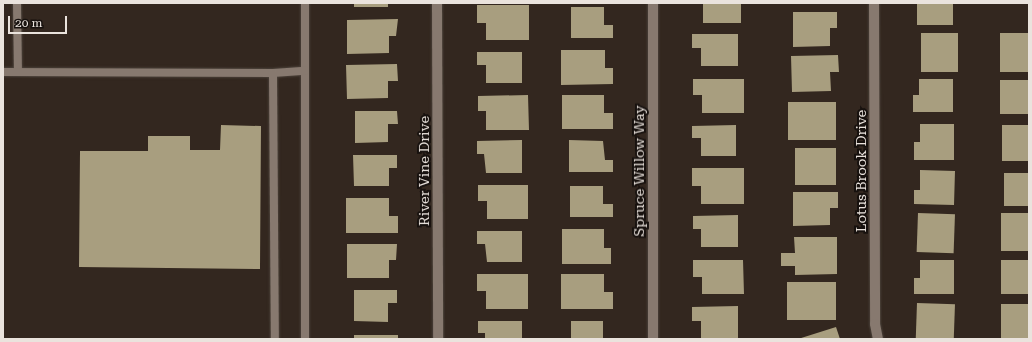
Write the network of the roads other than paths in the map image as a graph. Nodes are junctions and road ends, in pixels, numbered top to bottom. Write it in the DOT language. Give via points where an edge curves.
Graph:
graph roads {
  1 [pos="17,3"];
  2 [pos="305,3"];
  3 [pos="437,3"];
  4 [pos="653,3"];
  5 [pos="874,3"];
  6 [pos="305,71"];
  7 [pos="3,72"];
  8 [pos="18,72"];
  9 [pos="274,73"];
  10 [pos="275,339"];
  11 [pos="305,339"];
  12 [pos="438,339"];
  13 [pos="653,339"];
  14 [pos="878,339"];
  1 -- 8 [label="lane"];
  2 -- 6 [label="lane"];
  3 -- 12 [label="street, River Vine Drive"];
  4 -- 13 [label="street, Spruce Willow Way"];
  5 -- 14 [label="street, Lotus Brook Drive" via="875,316"];
  6 -- 9 [label="lane"];
  6 -- 11 [label="lane"];
  7 -- 8 [label="lane"];
  8 -- 9 [label="lane"];
  9 -- 10 [label="lane"];
}
